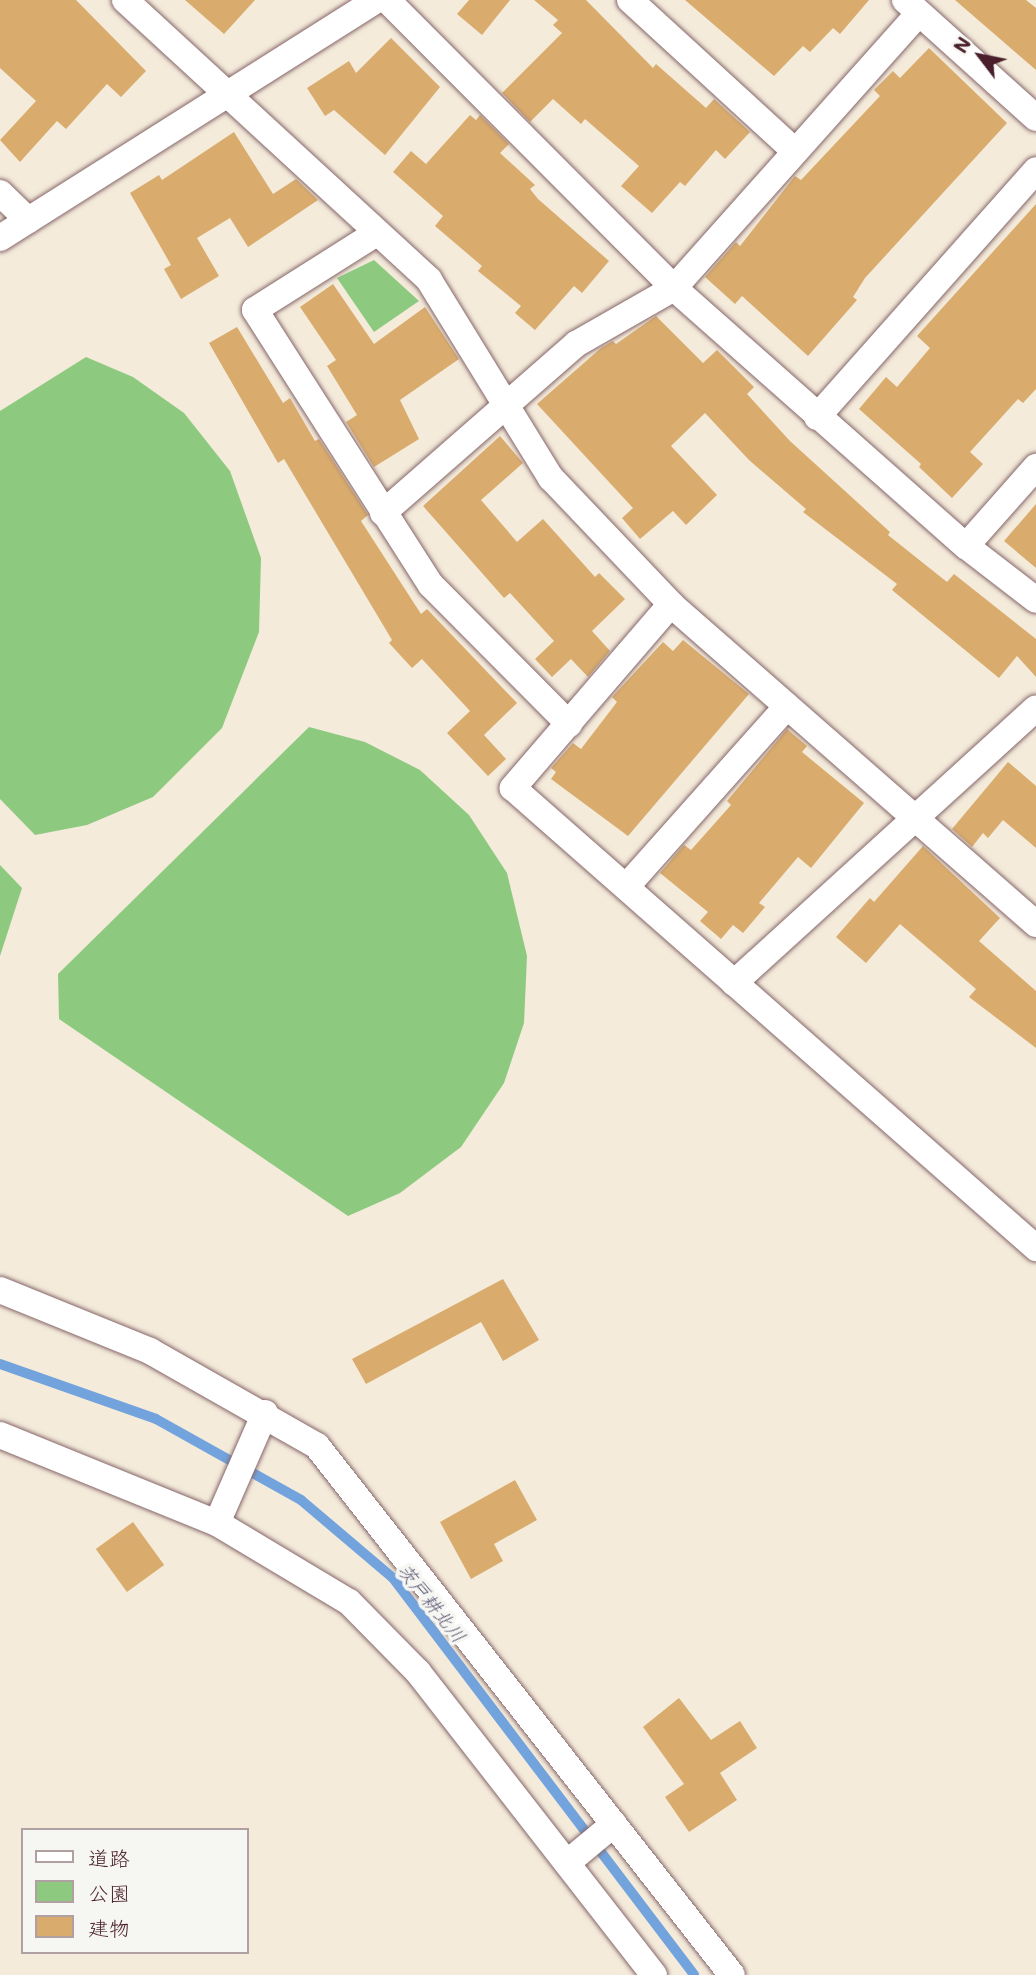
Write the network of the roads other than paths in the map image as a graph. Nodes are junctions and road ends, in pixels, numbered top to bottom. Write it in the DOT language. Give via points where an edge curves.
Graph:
graph roads {
  1 [pos="125,0"];
  2 [pos="376,0"];
  3 [pos="387,0"];
  4 [pos="630,0"];
  5 [pos="912,6"];
  6 [pos="229,96"];
  7 [pos="1036,118"];
  8 [pos="795,151"];
  9 [pos="1036,170"];
  10 [pos="0,193"];
  11 [pos="28,220"];
  12 [pos="375,234"];
  13 [pos="0,238"];
  14 [pos="674,288"];
  15 [pos="507,404"];
  16 [pos="817,417"];
  17 [pos="1036,467"];
  18 [pos="383,513"];
  19 [pos="966,546"];
  20 [pos="1036,600"];
  21 [pos="671,604"];
  22 [pos="787,706"];
  23 [pos="1036,708"];
  24 [pos="569,724"];
  25 [pos="914,817"];
  26 [pos="626,887"];
  27 [pos="1036,924"];
  28 [pos="734,983"];
  29 [pos="1036,1248"];
  30 [pos="0,1290"];
  31 [pos="265,1413"];
  32 [pos="0,1435"];
  33 [pos="216,1523"];
  34 [pos="607,1828"];
  35 [pos="573,1857"];
  36 [pos="654,1975"];
  37 [pos="732,1975"];
  1 -- 6 [label="street"];
  2 -- 6 [label="street"];
  3 -- 14 [label="street"];
  4 -- 8 [label="street"];
  5 -- 7 [label="street"];
  5 -- 8 [label="street"];
  6 -- 11 [label="street"];
  6 -- 12 [label="street"];
  8 -- 14 [label="street"];
  9 -- 16 [label="street"];
  10 -- 11 [label="street"];
  11 -- 13 [label="street"];
  12 -- 15 [label="street" via="429,280"];
  12 -- 18 [label="street" via="255,310"];
  14 -- 15 [label="street" via="576,344"];
  14 -- 16 [label="street"];
  15 -- 18 [label="street"];
  15 -- 21 [label="street" via="551,478"];
  16 -- 19 [label="street"];
  17 -- 19 [label="street"];
  18 -- 24 [label="street" via="431,584"];
  19 -- 20 [label="street"];
  21 -- 22 [label="street"];
  21 -- 24 [label="street"];
  22 -- 25 [label="street"];
  22 -- 26 [label="street"];
  23 -- 25 [label="street"];
  24 -- 26 [label="street" via="513,788"];
  25 -- 27 [label="street"];
  25 -- 28 [label="street"];
  26 -- 28 [label="street"];
  28 -- 29 [label="street"];
  30 -- 31 [label="street" via="150,1351"];
  31 -- 33 [label="street"];
  31 -- 34 [label="street" via="317,1446"];
  32 -- 33 [label="street"];
  33 -- 35 [label="street" via="349,1602 418,1672"];
  34 -- 35 [label="street"];
  34 -- 37 [label="street"];
  35 -- 36 [label="street"];
}
